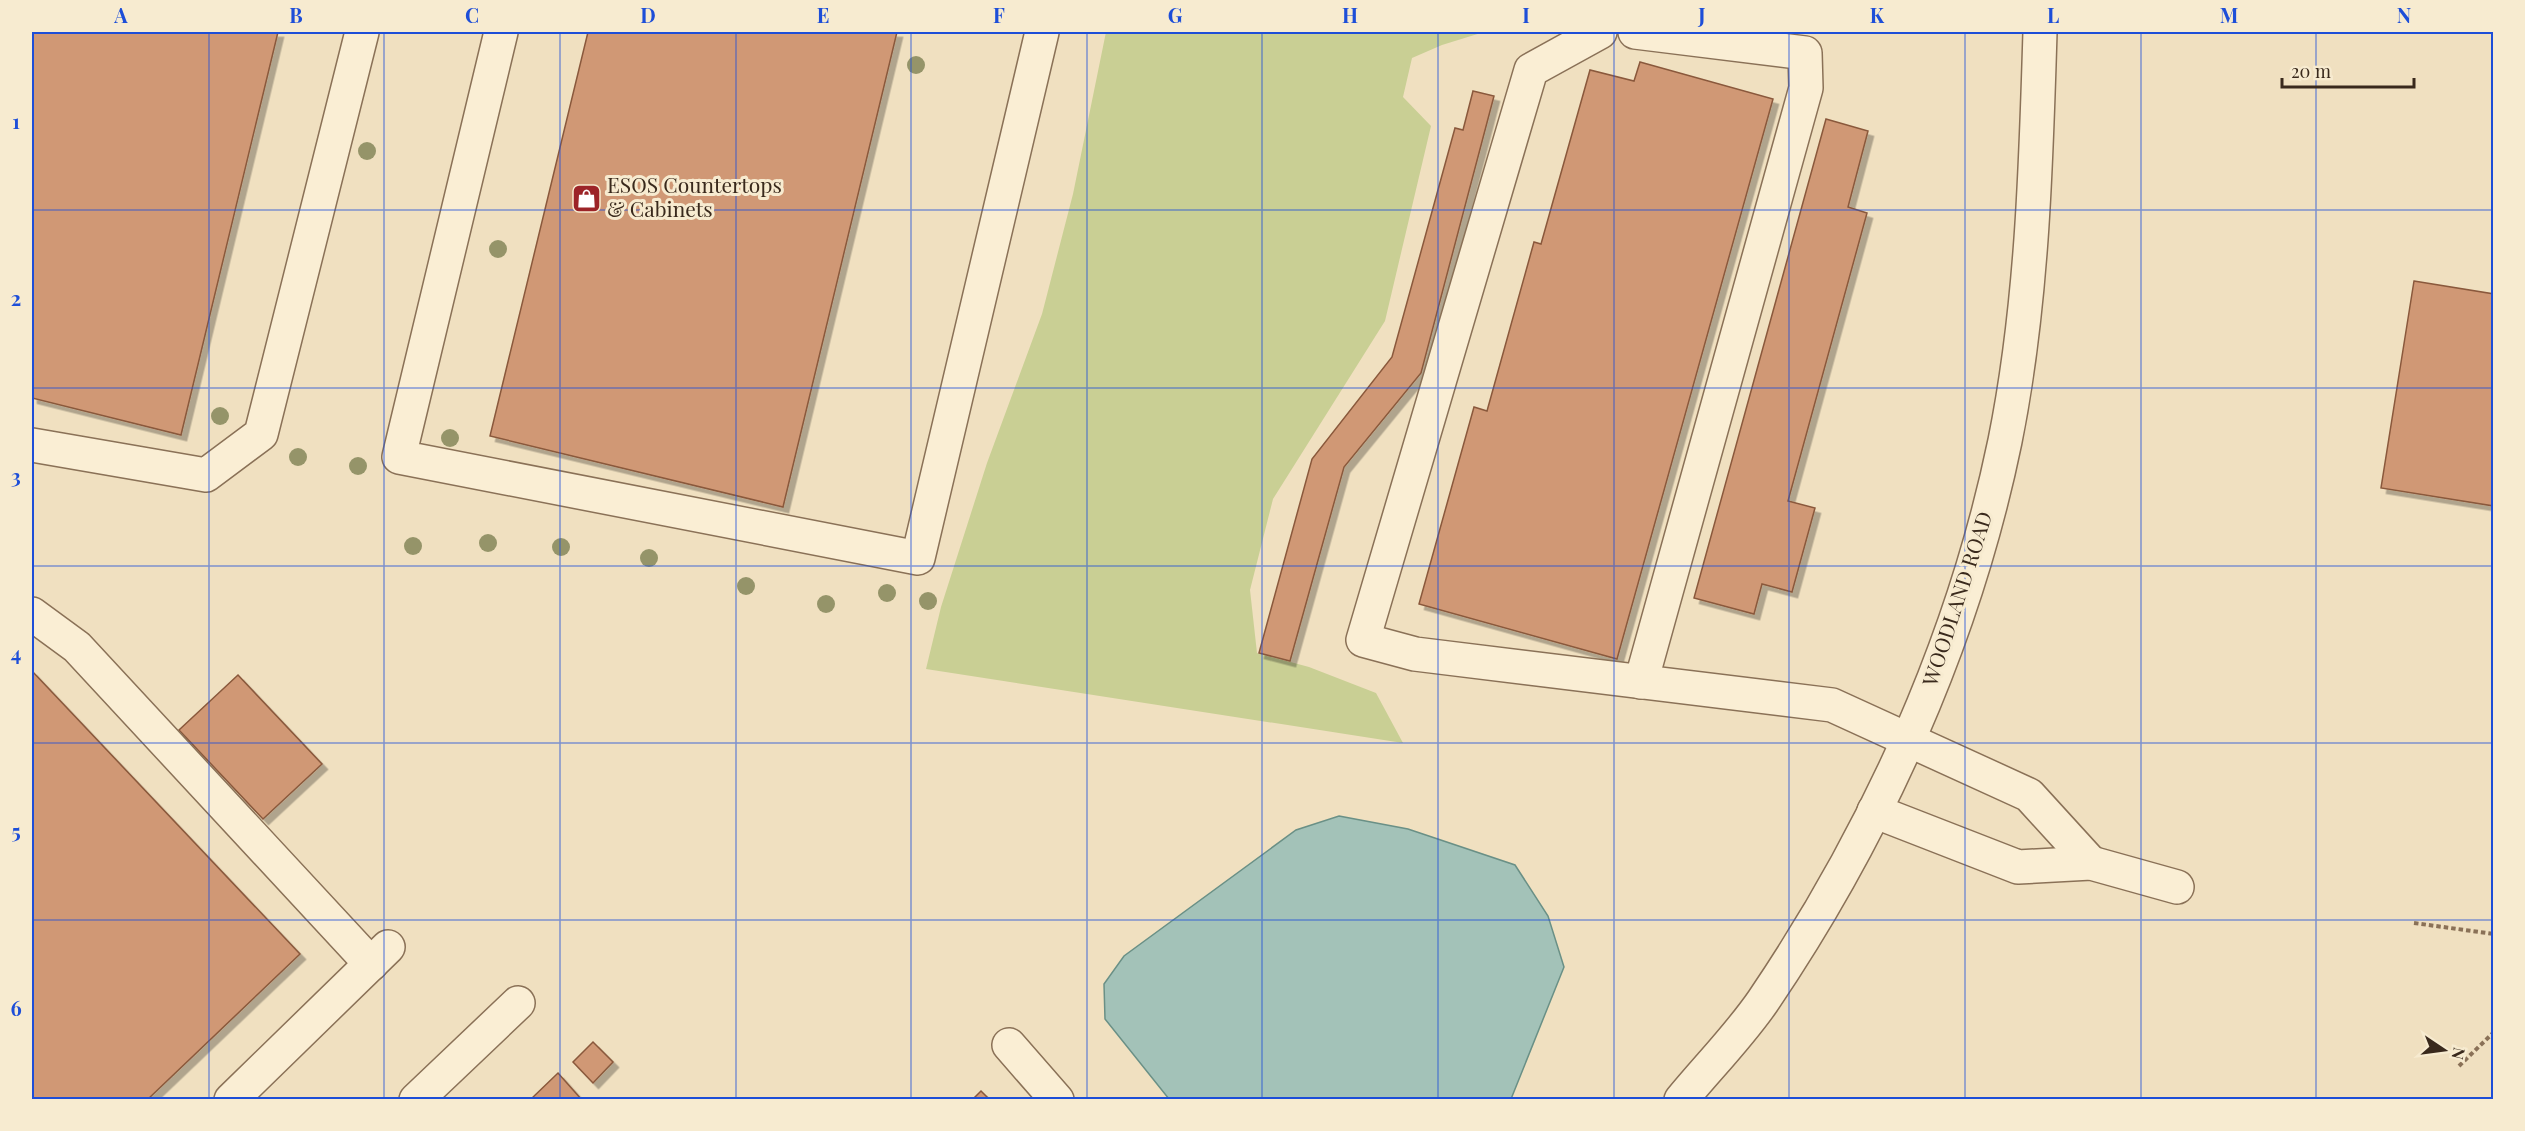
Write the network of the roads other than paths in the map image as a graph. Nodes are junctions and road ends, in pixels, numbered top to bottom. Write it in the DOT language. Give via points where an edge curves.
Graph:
graph roads {
  1 [pos="362,32"];
  2 [pos="501,32"];
  3 [pos="1042,32"];
  4 [pos="1600,32"];
  5 [pos="1635,32"];
  6 [pos="2040,32"];
  7 [pos="32,445"];
  8 [pos="32,614"];
  9 [pos="1641,682"];
  10 [pos="1909,740"];
  11 [pos="1874,811"];
  12 [pos="2091,863"];
  13 [pos="2177,887"];
  14 [pos="518,1003"];
  15 [pos="1010,1045"];
  16 [pos="231,1100"];
  17 [pos="416,1100"];
  18 [pos="1057,1100"];
  19 [pos="1681,1100"];
  1 -- 7 [label="street" via="261,434 206,475"];
  2 -- 3 [label="street" via="399,457 918,558"];
  4 -- 9 [label="street" via="1531,70 1364,640 1415,654"];
  5 -- 9 [label="street" via="1805,53 1806,88"];
  6 -- 10 [label="street, WOODLAND ROAD" via="2027,292 2005,440 1977,552"];
  8 -- 16 [label="street" via="77,646 380,956"];
  9 -- 10 [label="street" via="1832,705"];
  10 -- 11 [label="street, WOODLAND ROAD"];
  10 -- 12 [label="street" via="2029,795"];
  11 -- 12 [label="street" via="2018,867"];
  11 -- 19 [label="street, WOODLAND ROAD" via="1816,917 1761,1004"];
  12 -- 13 [label="street"];
  14 -- 17 [label="street"];
  15 -- 18 [label="street"];
}
